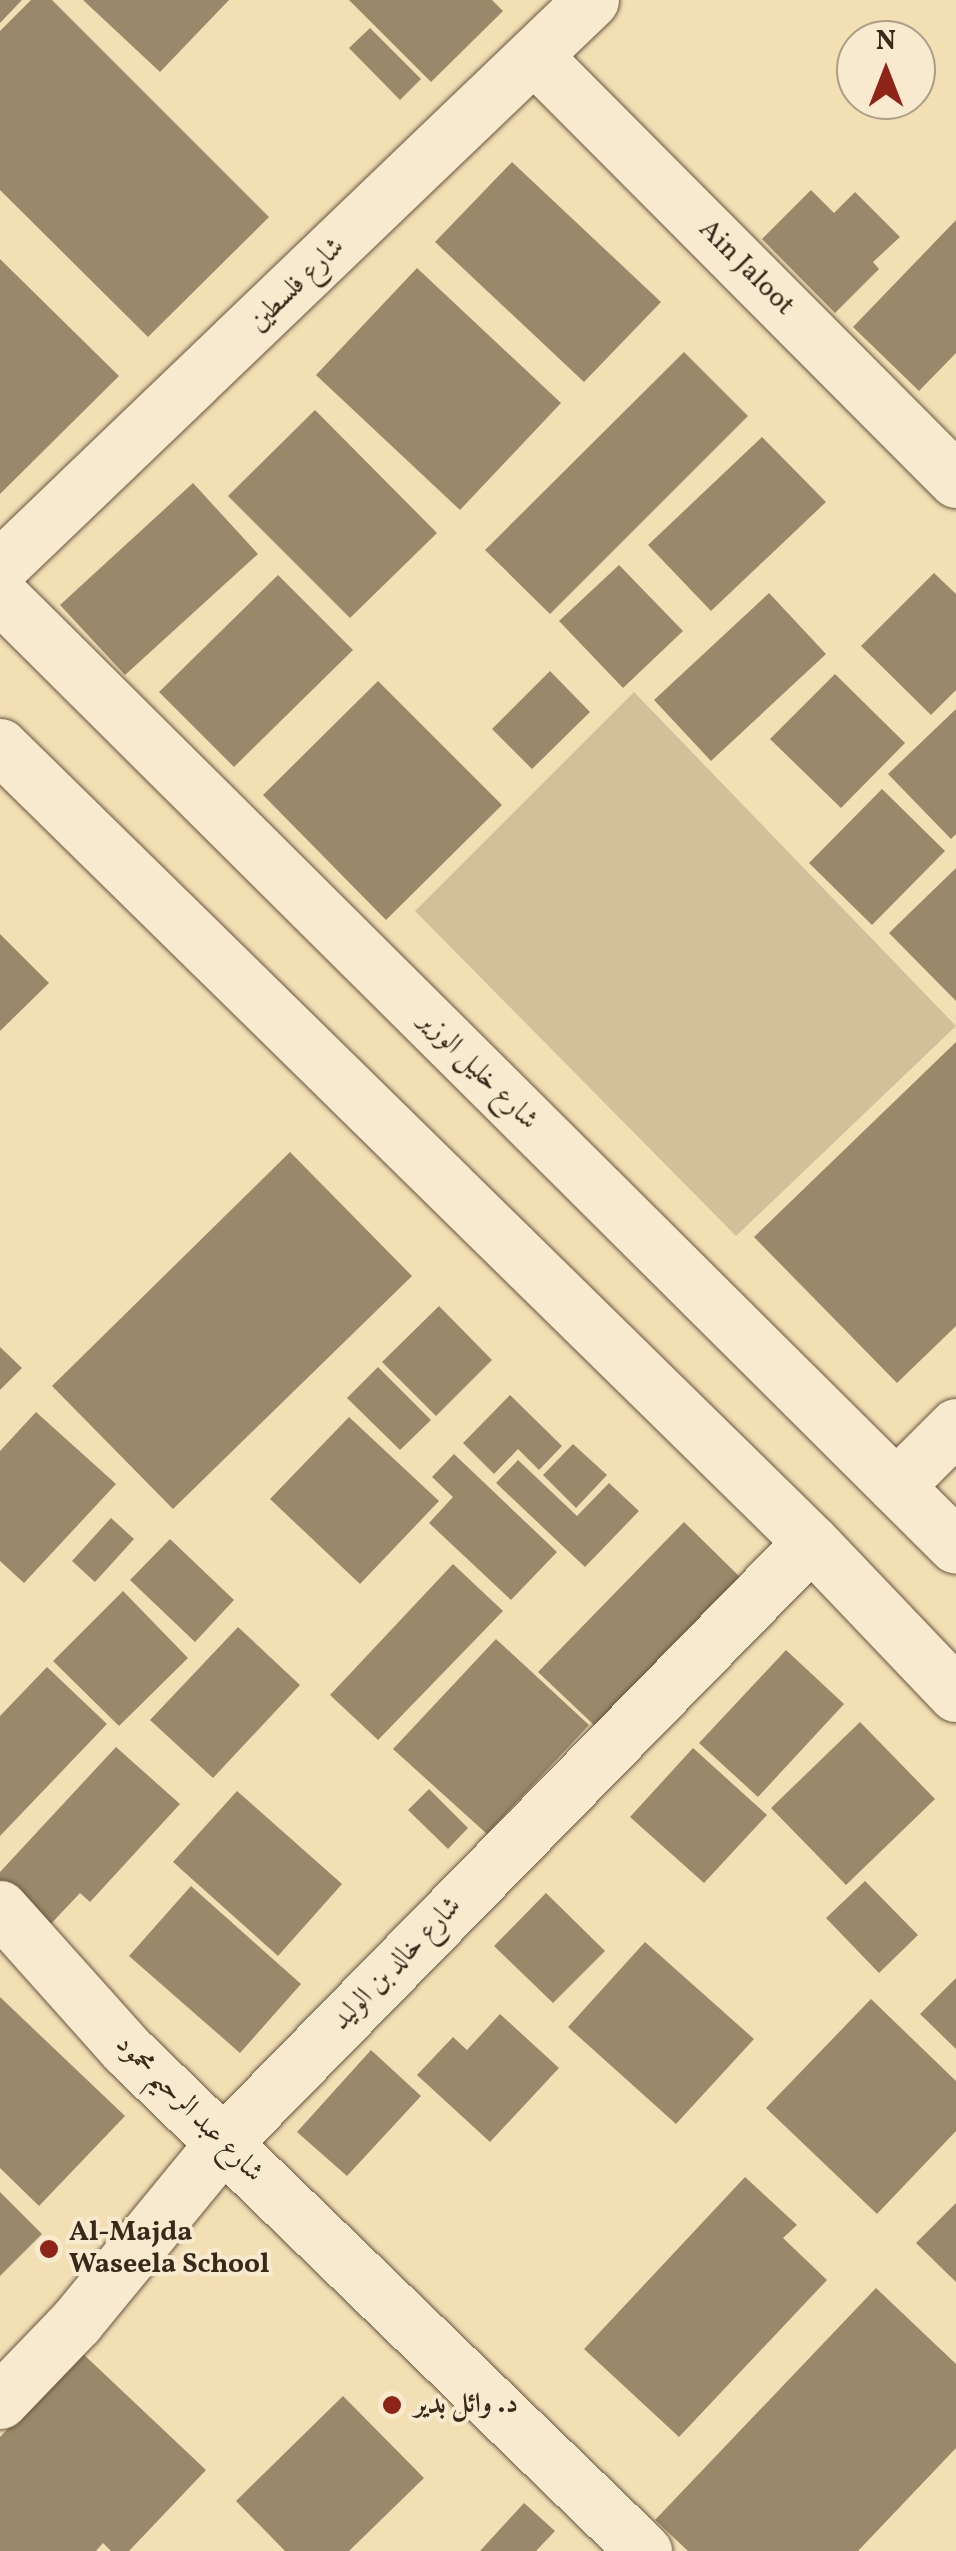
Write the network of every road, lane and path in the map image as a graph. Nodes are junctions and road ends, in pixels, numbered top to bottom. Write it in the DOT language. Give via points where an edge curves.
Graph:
graph roads {
  1 [pos="591,0"];
  2 [pos="536,57"];
  3 [pos="956,480"];
  4 [pos="0,568"];
  5 [pos="0,595"];
  6 [pos="0,746"];
  7 [pos="956,1426"];
  8 [pos="896,1486"];
  9 [pos="811,1542"];
  10 [pos="956,1546"];
  11 [pos="956,1694"];
  12 [pos="0,1908"];
  13 [pos="222,2144"];
  14 [pos="0,2401"];
  15 [pos="644,2551"];
  1 -- 2 [label="street, شارع فلسطين"];
  2 -- 3 [label="street, Ain Jaloot"];
  2 -- 4 [label="street, شارع فلسطين"];
  5 -- 8 [label="street, شارع خليل الوزير"];
  6 -- 9 [label="street"];
  7 -- 8 [label="street"];
  8 -- 10 [label="street, شارع خليل الوزير"];
  9 -- 11 [label="street"];
  9 -- 13 [label="street, شارع خالد بن الوليد"];
  12 -- 13 [label="street, شارع عبد الرحيم محمود"];
  13 -- 14 [label="street, شارع خالد بن الوليد" via="76,2322"];
  13 -- 15 [label="street, شارع عبد الرحيم محمود"];
}
